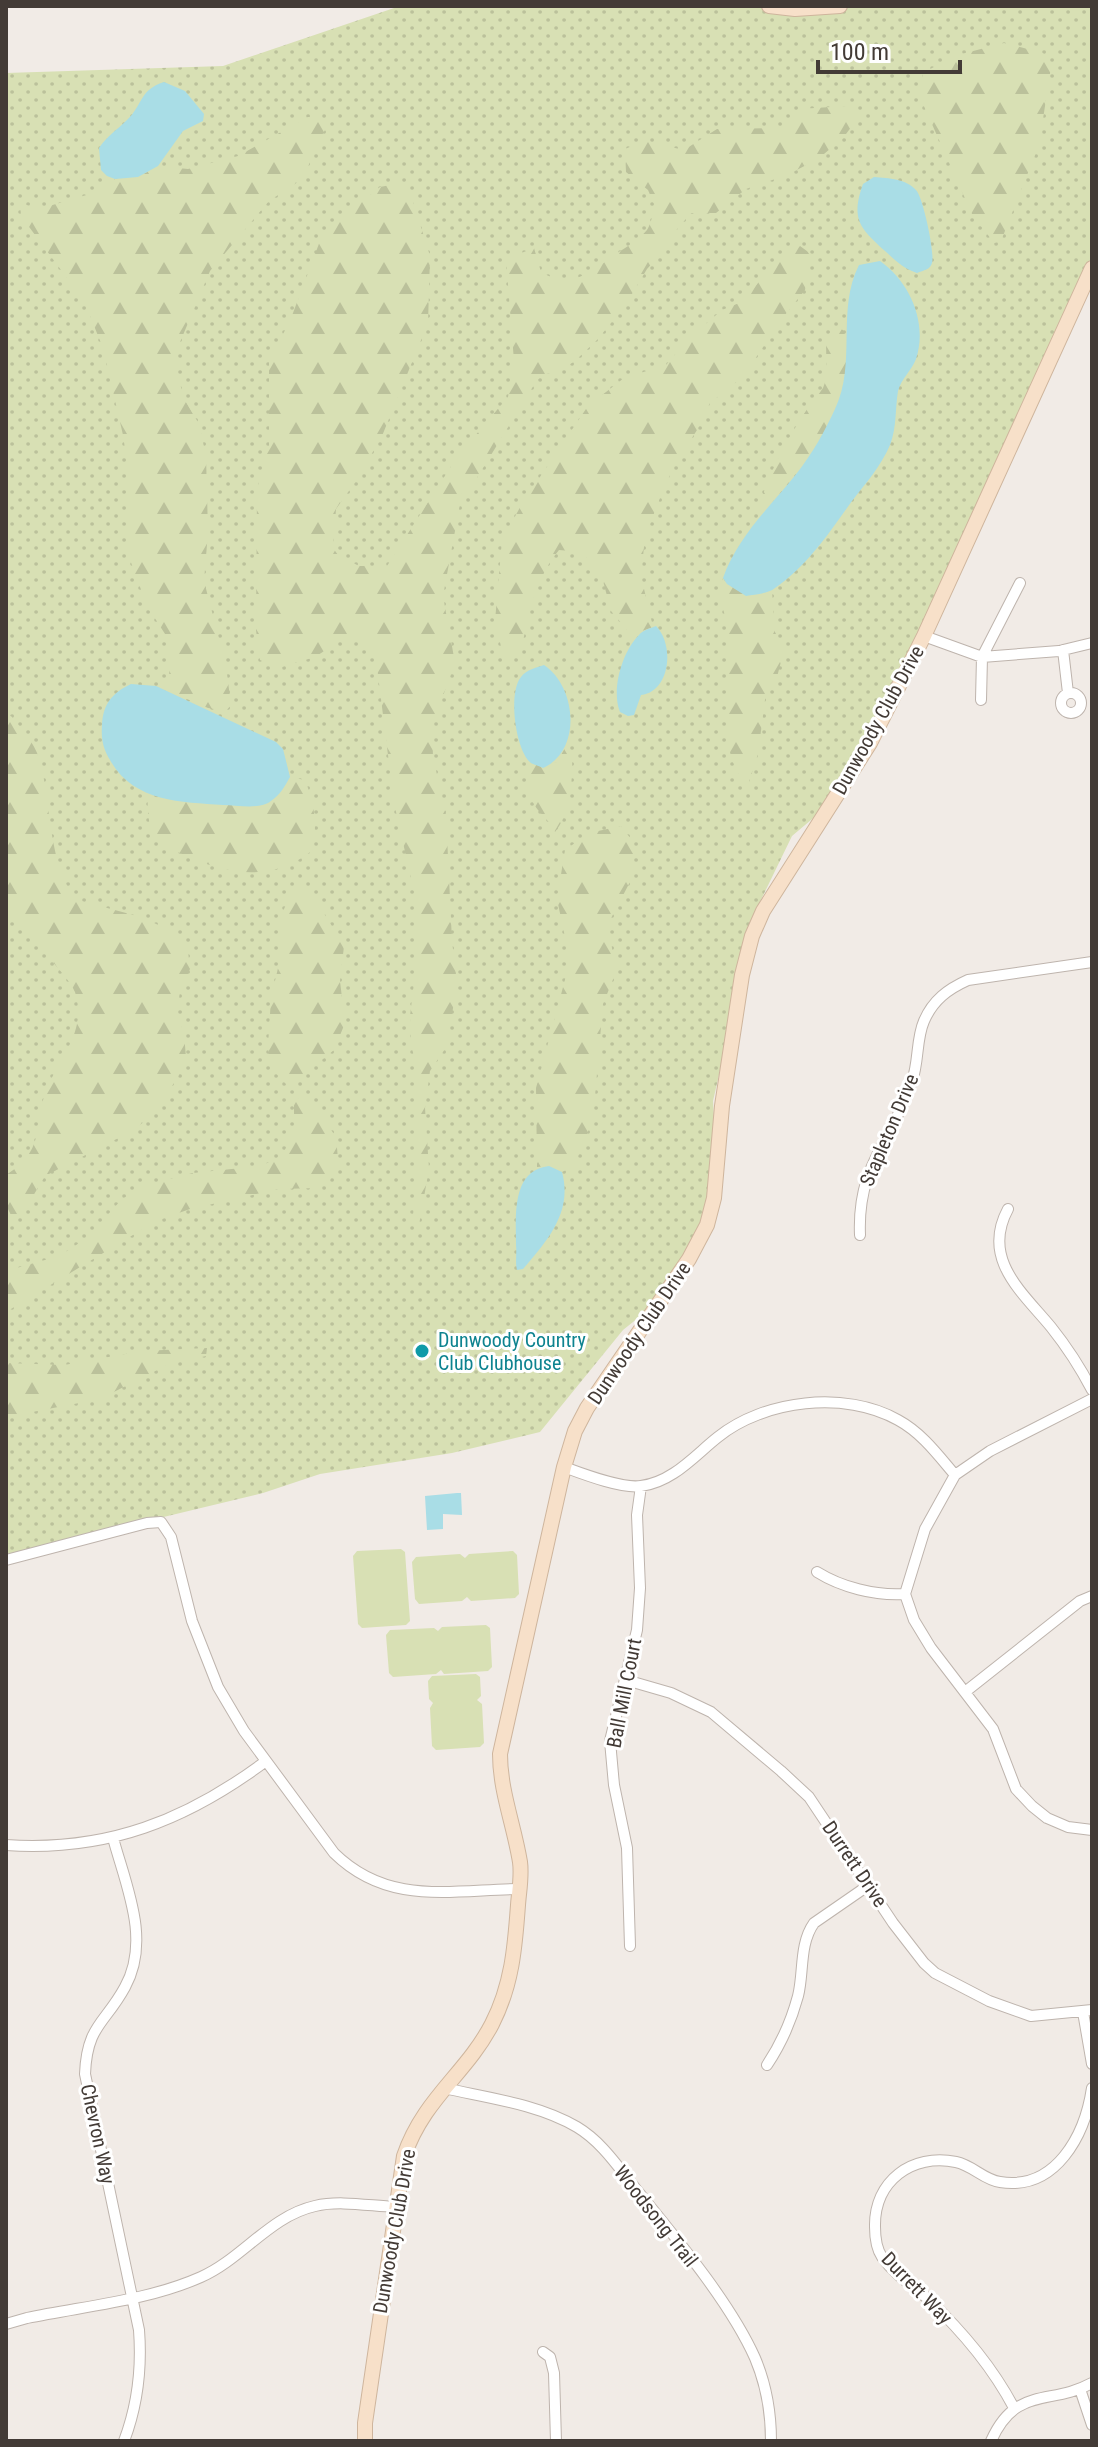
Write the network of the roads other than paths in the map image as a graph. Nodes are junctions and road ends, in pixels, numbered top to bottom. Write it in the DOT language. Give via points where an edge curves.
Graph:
graph roads {
  1 [pos="769,6"];
  2 [pos="840,6"];
  3 [pos="1092,268"];
  4 [pos="1020,583"];
  5 [pos="924,636"];
  6 [pos="1092,643"];
  7 [pos="1063,650"];
  8 [pos="982,657"];
  9 [pos="1068,693"];
  10 [pos="981,700"];
  11 [pos="1092,962"];
  12 [pos="1008,1209"];
  13 [pos="860,1235"];
  14 [pos="1092,1390"];
  15 [pos="1092,1399"];
  16 [pos="564,1467"];
  17 [pos="955,1475"];
  18 [pos="641,1486"];
  19 [pos="6,1560"];
  20 [pos="817,1572"];
  21 [pos="905,1594"];
  22 [pos="1092,1596"];
  23 [pos="626,1680"];
  24 [pos="965,1692"];
  25 [pos="266,1761"];
  26 [pos="1092,1830"];
  27 [pos="113,1838"];
  28 [pos="6,1845"];
  29 [pos="869,1885"];
  30 [pos="520,1889"];
  31 [pos="630,1946"];
  32 [pos="1087,2011"];
  33 [pos="1092,2064"];
  34 [pos="767,2065"];
  35 [pos="444,2088"];
  36 [pos="1092,2088"];
  37 [pos="395,2207"];
  38 [pos="133,2297"];
  39 [pos="6,2324"];
  40 [pos="543,2352"];
  41 [pos="1092,2383"];
  42 [pos="1080,2389"];
  43 [pos="1014,2408"];
  44 [pos="1092,2425"];
  45 [pos="124,2441"];
  46 [pos="365,2441"];
  47 [pos="556,2441"];
  48 [pos="771,2441"];
  49 [pos="991,2441"];
  1 -- 2 [label="street"];
  3 -- 5 [label="street, Dunwoody Club Drive"];
  4 -- 8 [label="street"];
  5 -- 8 [label="street"];
  5 -- 16 [label="street, Dunwoody Club Drive" via="870,743 752,936 707,1225 587,1408"];
  6 -- 7 [label="street"];
  7 -- 8 [label="street"];
  7 -- 9 [label="street"];
  8 -- 10 [label="street"];
  11 -- 13 [label="street, Stapleton Drive" via="968,980 938,999 924,1021 905,1102 864,1184"];
  12 -- 14 [label="street" via="999,1229 1004,1268 1076,1359"];
  15 -- 17 [label="street" via="990,1451"];
  16 -- 18 [label="street"];
  16 -- 30 [label="street, Dunwoody Club Drive" via="500,1754 520,1860"];
  17 -- 18 [label="street" via="898,1419 845,1403 815,1404 769,1410 739,1422 690,1464"];
  17 -- 21 [label="street" via="925,1529"];
  18 -- 23 [label="street, Ball Mill Court" via="638,1616"];
  19 -- 25 [label="street" via="161,1522 168,1529 207,1662 231,1711"];
  20 -- 21 [label="street" via="845,1586"];
  21 -- 24 [label="street" via="931,1648"];
  22 -- 24 [label="street"];
  23 -- 29 [label="street, Durrett Drive" via="691,1701 742,1736 809,1797"];
  23 -- 31 [label="street, Ball Mill Court" via="610,1741 627,1848"];
  24 -- 26 [label="street" via="993,1729 1016,1789 1047,1818"];
  25 -- 27 [label="street" via="195,1808"];
  25 -- 30 [label="street" via="334,1853 367,1880 409,1891"];
  27 -- 28 [label="street"];
  27 -- 38 [label="street, Chevron Way" via="135,1920 137,1951 126,1985 91,2036 85,2074"];
  29 -- 32 [label="street, Durrett Drive" via="924,1963 946,1980 1031,2016"];
  29 -- 34 [label="street" via="809,1931 794,2009"];
  30 -- 35 [label="street, Dunwoody Club Drive" via="515,1959 499,2009 484,2038"];
  32 -- 33 [label="street"];
  35 -- 37 [label="street, Dunwoody Club Drive" via="410,2138"];
  35 -- 48 [label="street, Woodsong Trail" via="555,2115 600,2145 743,2334 761,2375"];
  36 -- 43 [label="street, Durrett Way" via="1076,2142 1048,2172 1030,2180 999,2182 958,2162 918,2162 888,2183 876,2213 881,2255 960,2332"];
  37 -- 38 [label="street" via="331,2203 304,2209 204,2276"];
  37 -- 46 [label="street, Dunwoody Club Drive"];
  38 -- 39 [label="street"];
  38 -- 45 [label="street, Chevron Way" via="141,2358"];
  40 -- 47 [label="street" via="554,2373"];
  41 -- 42 [label="street"];
  42 -- 43 [label="street" via="1034,2398"];
  42 -- 44 [label="street"];
  43 -- 49 [label="street"];
}
